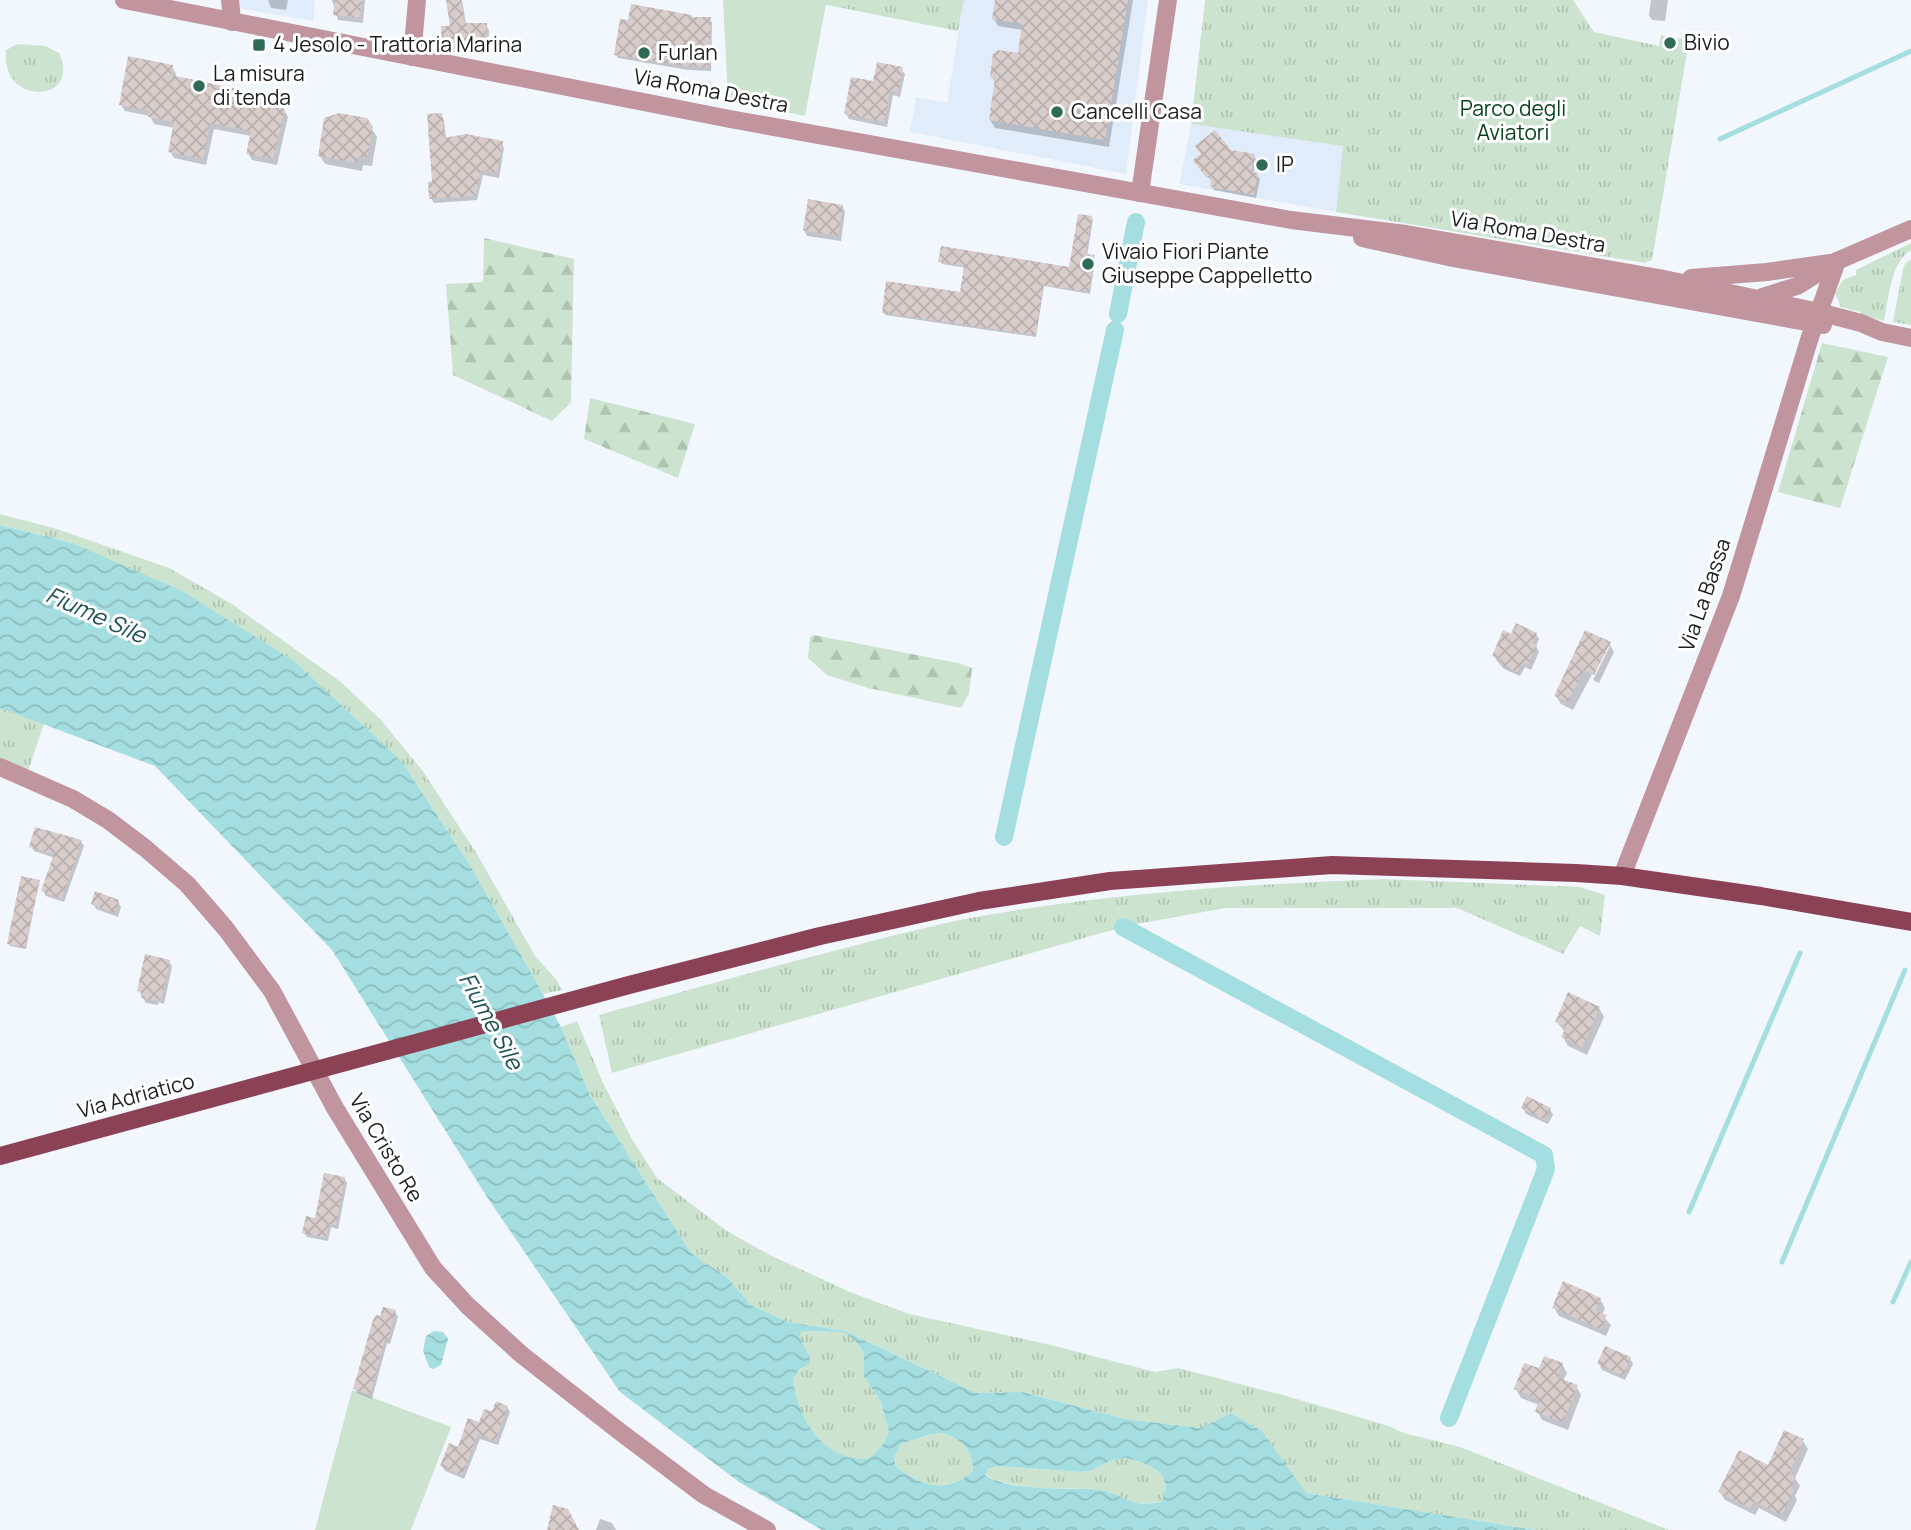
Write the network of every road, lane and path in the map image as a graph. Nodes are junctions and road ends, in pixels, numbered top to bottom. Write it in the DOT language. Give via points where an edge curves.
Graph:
graph roads {
  1 [pos="124,0"];
  2 [pos="230,0"];
  3 [pos="417,0"];
  4 [pos="1168,0"];
  5 [pos="232,22"];
  6 [pos="412,57"];
  7 [pos="1140,193"];
  8 [pos="1291,220"];
  9 [pos="1911,229"];
  10 [pos="1837,261"];
  11 [pos="1532,272"];
  12 [pos="1659,278"];
  13 [pos="1757,299"];
  14 [pos="1817,318"];
  15 [pos="1911,338"];
  16 [pos="0,767"];
  17 [pos="1622,876"];
  18 [pos="1911,922"];
  19 [pos="0,1156"];
  20 [pos="767,1530"];
  1 -- 5 [label="street, Via Roma Destra"];
  2 -- 5 [label="street"];
  3 -- 6 [label="street"];
  4 -- 7 [label="street"];
  5 -- 6 [label="street, Via Roma Destra"];
  6 -- 7 [label="street, Via Roma Destra"];
  7 -- 8 [label="street, Via Roma Destra"];
  8 -- 11 [label="street, Via Roma Destra" via="1386,245"];
  8 -- 12 [label="street, Via Roma Destra" via="1406,234"];
  9 -- 10 [label="street"];
  10 -- 12 [label="street" via="1709,278"];
  10 -- 13 [label="street" via="1797,286"];
  10 -- 14 [label="street, Via La Bassa"];
  11 -- 13 [label="street, Via Roma Destra" via="1563,270 1719,298"];
  11 -- 14 [label="street, Via Roma Destra"];
  12 -- 13 [label="street, Via Roma Destra"];
  13 -- 14 [label="street, Via Roma Destra"];
  14 -- 15 [label="street, Via Roma Destra" via="1858,332"];
  14 -- 17 [label="street, Via La Bassa" via="1731,596"];
  16 -- 20 [label="street, Via Cristo Re" via="74,799 108,820 187,884 272,991 335,1108 433,1268 468,1306 522,1355 704,1495"];
  17 -- 18 [label="main road, Via Adriatico"];
  17 -- 19 [label="main road, Via Adriatico" via="1332,865 1110,881 979,901 629,985"];
}
